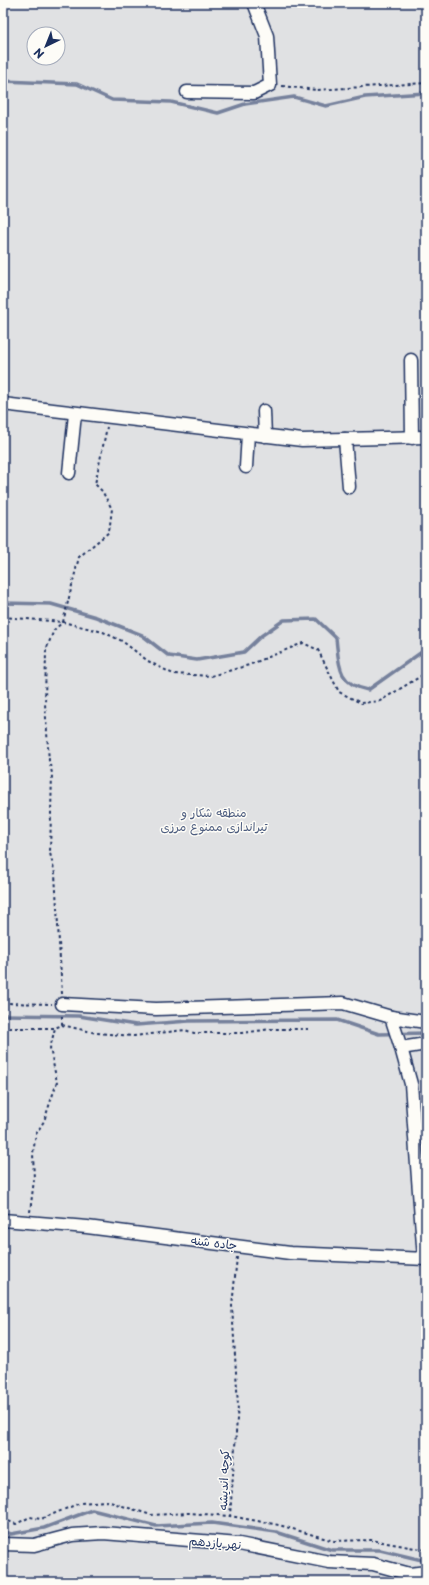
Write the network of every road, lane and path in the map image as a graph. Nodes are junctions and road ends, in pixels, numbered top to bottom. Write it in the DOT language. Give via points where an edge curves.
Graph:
graph roads {
  1 [pos="254,3"];
  2 [pos="426,83"];
  3 [pos="270,85"];
  4 [pos="187,92"];
  5 [pos="411,360"];
  6 [pos="3,404"];
  7 [pos="264,411"];
  8 [pos="75,414"];
  9 [pos="110,418"];
  10 [pos="248,434"];
  11 [pos="265,436"];
  12 [pos="426,437"];
  13 [pos="412,438"];
  14 [pos="345,439"];
  15 [pos="246,467"];
  16 [pos="69,473"];
  17 [pos="349,486"];
  18 [pos="3,617"];
  19 [pos="63,622"];
  20 [pos="426,673"];
  21 [pos="3,1003"];
  22 [pos="62,1004"];
  23 [pos="393,1022"];
  24 [pos="426,1022"];
  25 [pos="3,1028"];
  26 [pos="55,1028"];
  27 [pos="310,1029"];
  28 [pos="400,1044"];
  29 [pos="426,1044"];
  30 [pos="3,1220"];
  31 [pos="29,1222"];
  32 [pos="238,1246"];
  33 [pos="425,1259"];
  34 [pos="230,1516"];
  35 [pos="3,1519"];
  36 [pos="3,1544"];
  37 [pos="426,1550"];
  38 [pos="426,1572"];
  1 -- 3 [label="street" via="267,36"];
  2 -- 3 [label="path" via="316,90"];
  3 -- 4 [label="street" via="254,93"];
  5 -- 13 [label="street"];
  6 -- 8 [label="street"];
  7 -- 11 [label="street"];
  8 -- 9 [label="street"];
  8 -- 16 [label="street"];
  9 -- 10 [label="street"];
  9 -- 19 [label="path" via="95,484 112,509 109,532 79,557"];
  10 -- 11 [label="street"];
  10 -- 15 [label="street"];
  11 -- 14 [label="street" via="302,440"];
  12 -- 13 [label="street"];
  13 -- 14 [label="street"];
  14 -- 17 [label="street"];
  18 -- 19 [label="path"];
  19 -- 20 [label="path" via="102,632 122,641 148,661 173,674 211,676 249,665 303,643 318,650 339,692 361,703 380,701"];
  19 -- 22 [label="path" via="54,630 46,650 45,704 52,773 50,853 54,874"];
  21 -- 22 [label="path"];
  22 -- 23 [label="street" via="156,1009 343,1003"];
  23 -- 24 [label="street"];
  23 -- 28 [label="street"];
  25 -- 26 [label="path"];
  26 -- 27 [label="path" via="62,1024 96,1033 134,1036 185,1030 194,1033 242,1033 272,1029"];
  26 -- 31 [label="path" via="50,1048 58,1082 44,1121 36,1134"];
  28 -- 29 [label="street"];
  28 -- 33 [label="street" via="411,1084"];
  30 -- 31 [label="street, جاده شنه"];
  31 -- 32 [label="street, جاده شنه"];
  32 -- 33 [label="street, جاده شنه" via="290,1253"];
  32 -- 34 [label="path, کوچه اندیشه" via="232,1306 238,1405"];
  34 -- 35 [label="path" via="189,1513 151,1515 107,1501 80,1503 42,1519 30,1517 16,1524"];
  34 -- 37 [label="path, کوچه اندیشه" via="279,1525 334,1541 371,1540"];
  36 -- 38 [label="street, نهر یازدهم" via="34,1545 72,1535 103,1533 239,1544 329,1562 373,1564 410,1574"];
}
